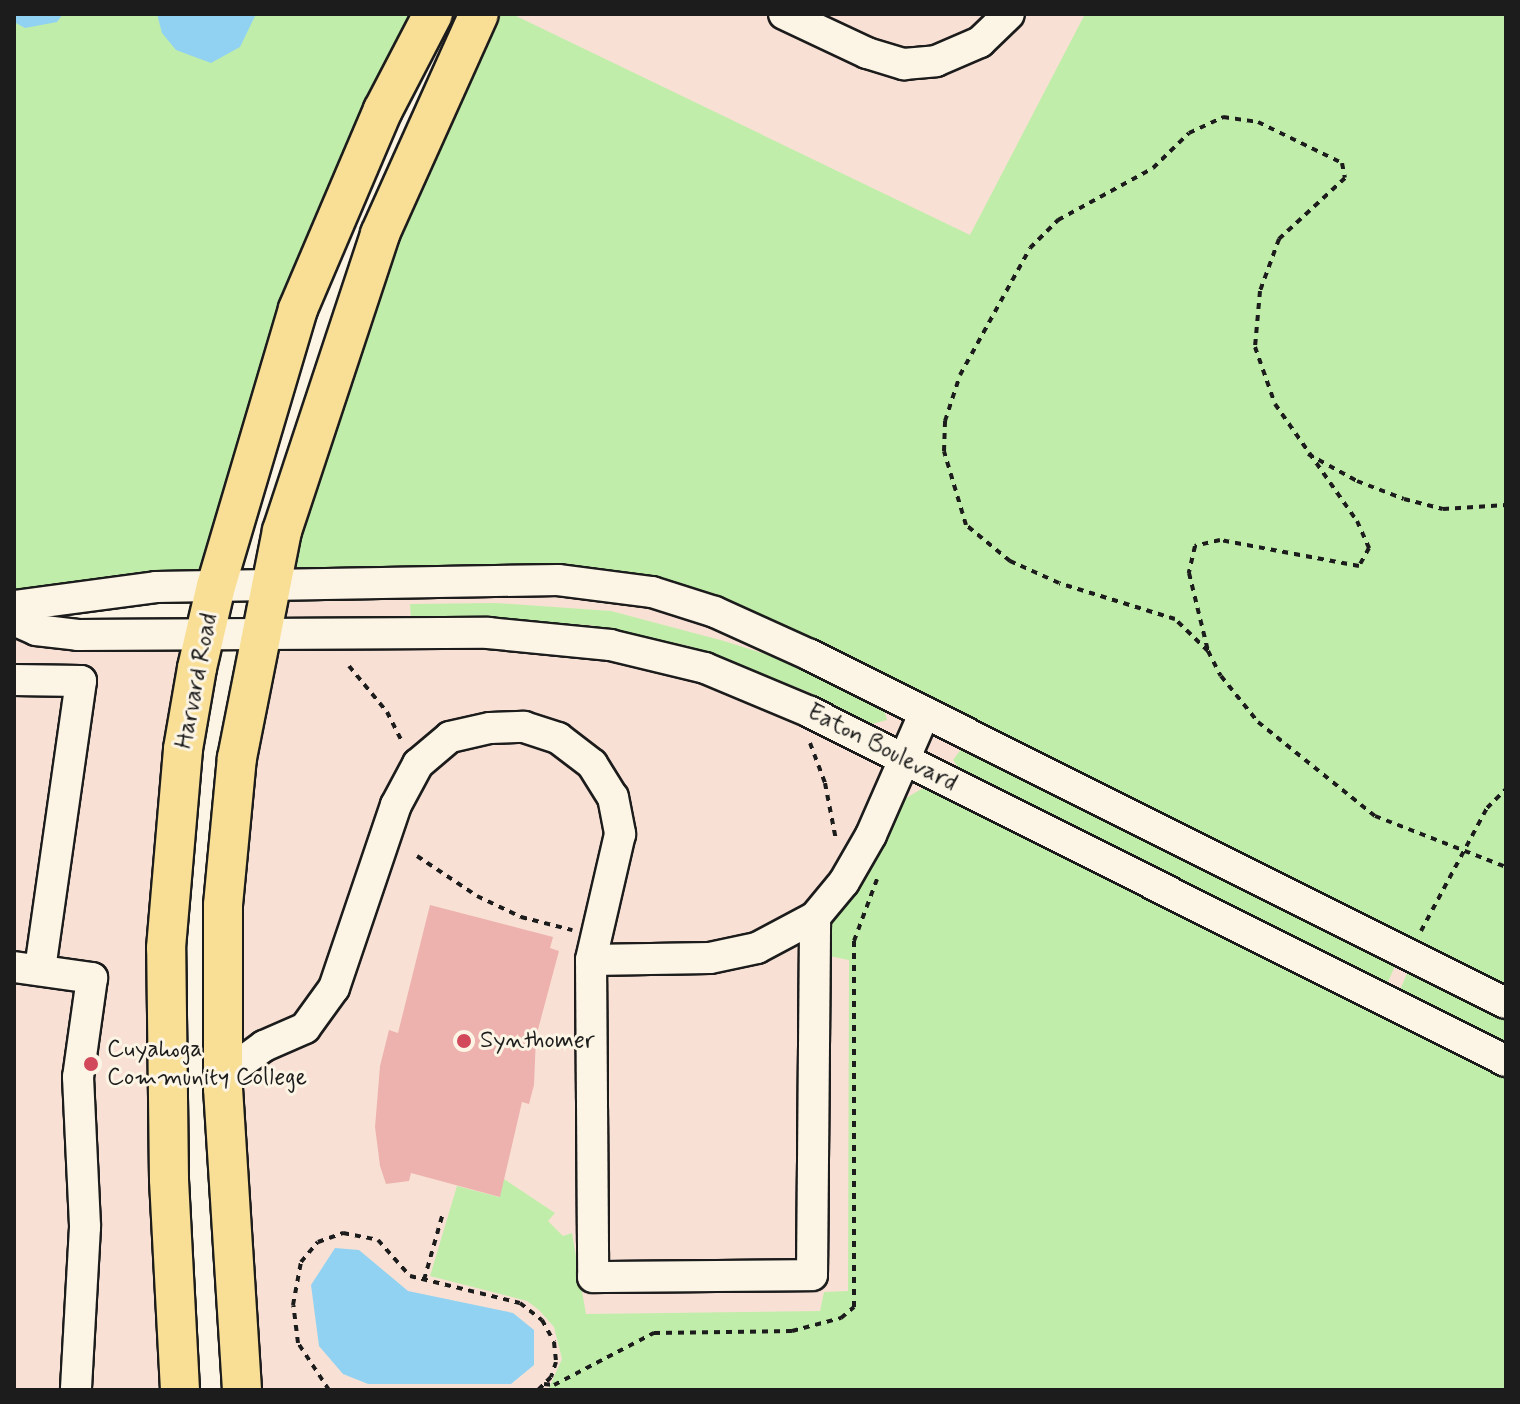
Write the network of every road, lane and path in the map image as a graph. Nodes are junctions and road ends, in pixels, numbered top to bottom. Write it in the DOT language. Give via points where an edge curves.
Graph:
graph roads {
  1 [pos="433,14"];
  2 [pos="479,14"];
  3 [pos="784,14"];
  4 [pos="1009,14"];
  5 [pos="1306,453"];
  6 [pos="1506,505"];
  7 [pos="268,585"];
  8 [pos="216,586"];
  9 [pos="14,606"];
  10 [pos="14,620"];
  11 [pos="204,635"];
  12 [pos="260,635"];
  13 [pos="1208,651"];
  14 [pos="349,666"];
  15 [pos="14,680"];
  16 [pos="925,712"];
  17 [pos="810,743"];
  18 [pos="407,753"];
  19 [pos="907,760"];
  20 [pos="1506,789"];
  21 [pos="843,850"];
  22 [pos="1462,854"];
  23 [pos="417,856"];
  24 [pos="1506,867"];
  25 [pos="815,917"];
  26 [pos="579,932"];
  27 [pos="1420,933"];
  28 [pos="591,960"];
  29 [pos="27,968"];
  30 [pos="1506,1003"];
  31 [pos="224,1026"];
  32 [pos="264,1046"];
  33 [pos="1506,1061"];
  34 [pos="223,1076"];
  35 [pos="443,1213"];
  36 [pos="423,1281"];
  37 [pos="76,1390"];
  38 [pos="180,1390"];
  39 [pos="242,1390"];
  40 [pos="329,1390"];
  41 [pos="538,1390"];
  1 -- 8 [label="main road, Harvard Road" via="383,110 298,309"];
  2 -- 7 [label="main road" via="380,234"];
  3 -- 4 [label="street" via="867,53 904,64 936,61 980,42"];
  5 -- 6 [label="path" via="1404,499 1443,509"];
  5 -- 13 [label="path" via="1357,521 1369,548 1359,566 1220,540 1195,546 1189,573"];
  5 -- 13 [label="path" via="1275,404 1255,347 1260,291 1279,239 1345,178 1342,163 1258,122 1223,117 1189,133 1153,168 1058,220 1030,248 960,375 945,421 944,451 966,525 1010,561 1059,583 1175,619"];
  7 -- 8 [label="street"];
  7 -- 12 [label="main road"];
  7 -- 16 [label="street" via="558,580 652,592 715,612"];
  8 -- 9 [label="street" via="120,589"];
  8 -- 11 [label="main road, Harvard Road"];
  10 -- 11 [label="street, Eaton Boulevard" via="36,630 78,635"];
  11 -- 12 [label="street, Eaton Boulevard"];
  11 -- 38 [label="main road, Harvard Road" via="183,749 166,948 169,1179"];
  12 -- 19 [label="street, Eaton Boulevard" via="488,633 610,645 756,686"];
  12 -- 31 [label="main road" via="237,758 223,905"];
  13 -- 22 [label="path" via="1221,676 1269,731 1375,816"];
  14 -- 18 [label="path" via="387,712"];
  15 -- 29 [label="street" via="81,681"];
  16 -- 19 [label="street"];
  16 -- 30 [label="street"];
  17 -- 21 [label="path" via="825,783 835,840"];
  19 -- 25 [label="street" via="844,882"];
  19 -- 33 [label="street, Eaton Boulevard"];
  20 -- 22 [label="path" via="1487,808"];
  22 -- 24 [label="path"];
  22 -- 27 [label="path"];
  23 -- 26 [label="path" via="488,901"];
  25 -- 28 [label="street" via="757,948 710,958"];
  25 -- 28 [label="street" via="812,1275 593,1277"];
  28 -- 32 [label="street" via="620,834 606,786 592,764 558,738 490,728 450,737 418,764 396,805 334,988 305,1028 282,1043"];
  29 -- 37 [label="street" via="92,978 78,1077 85,1227"];
  31 -- 32 [label="street"];
  31 -- 34 [label="main road"];
  32 -- 34 [label="street"];
  34 -- 39 [label="main road"];
  35 -- 36 [label="path"];
  36 -- 40 [label="path" via="410,1276 378,1240 343,1233 318,1242 301,1262 293,1305 298,1343"];
  36 -- 41 [label="path" via="520,1303 542,1320 554,1342 556,1362"];
}
